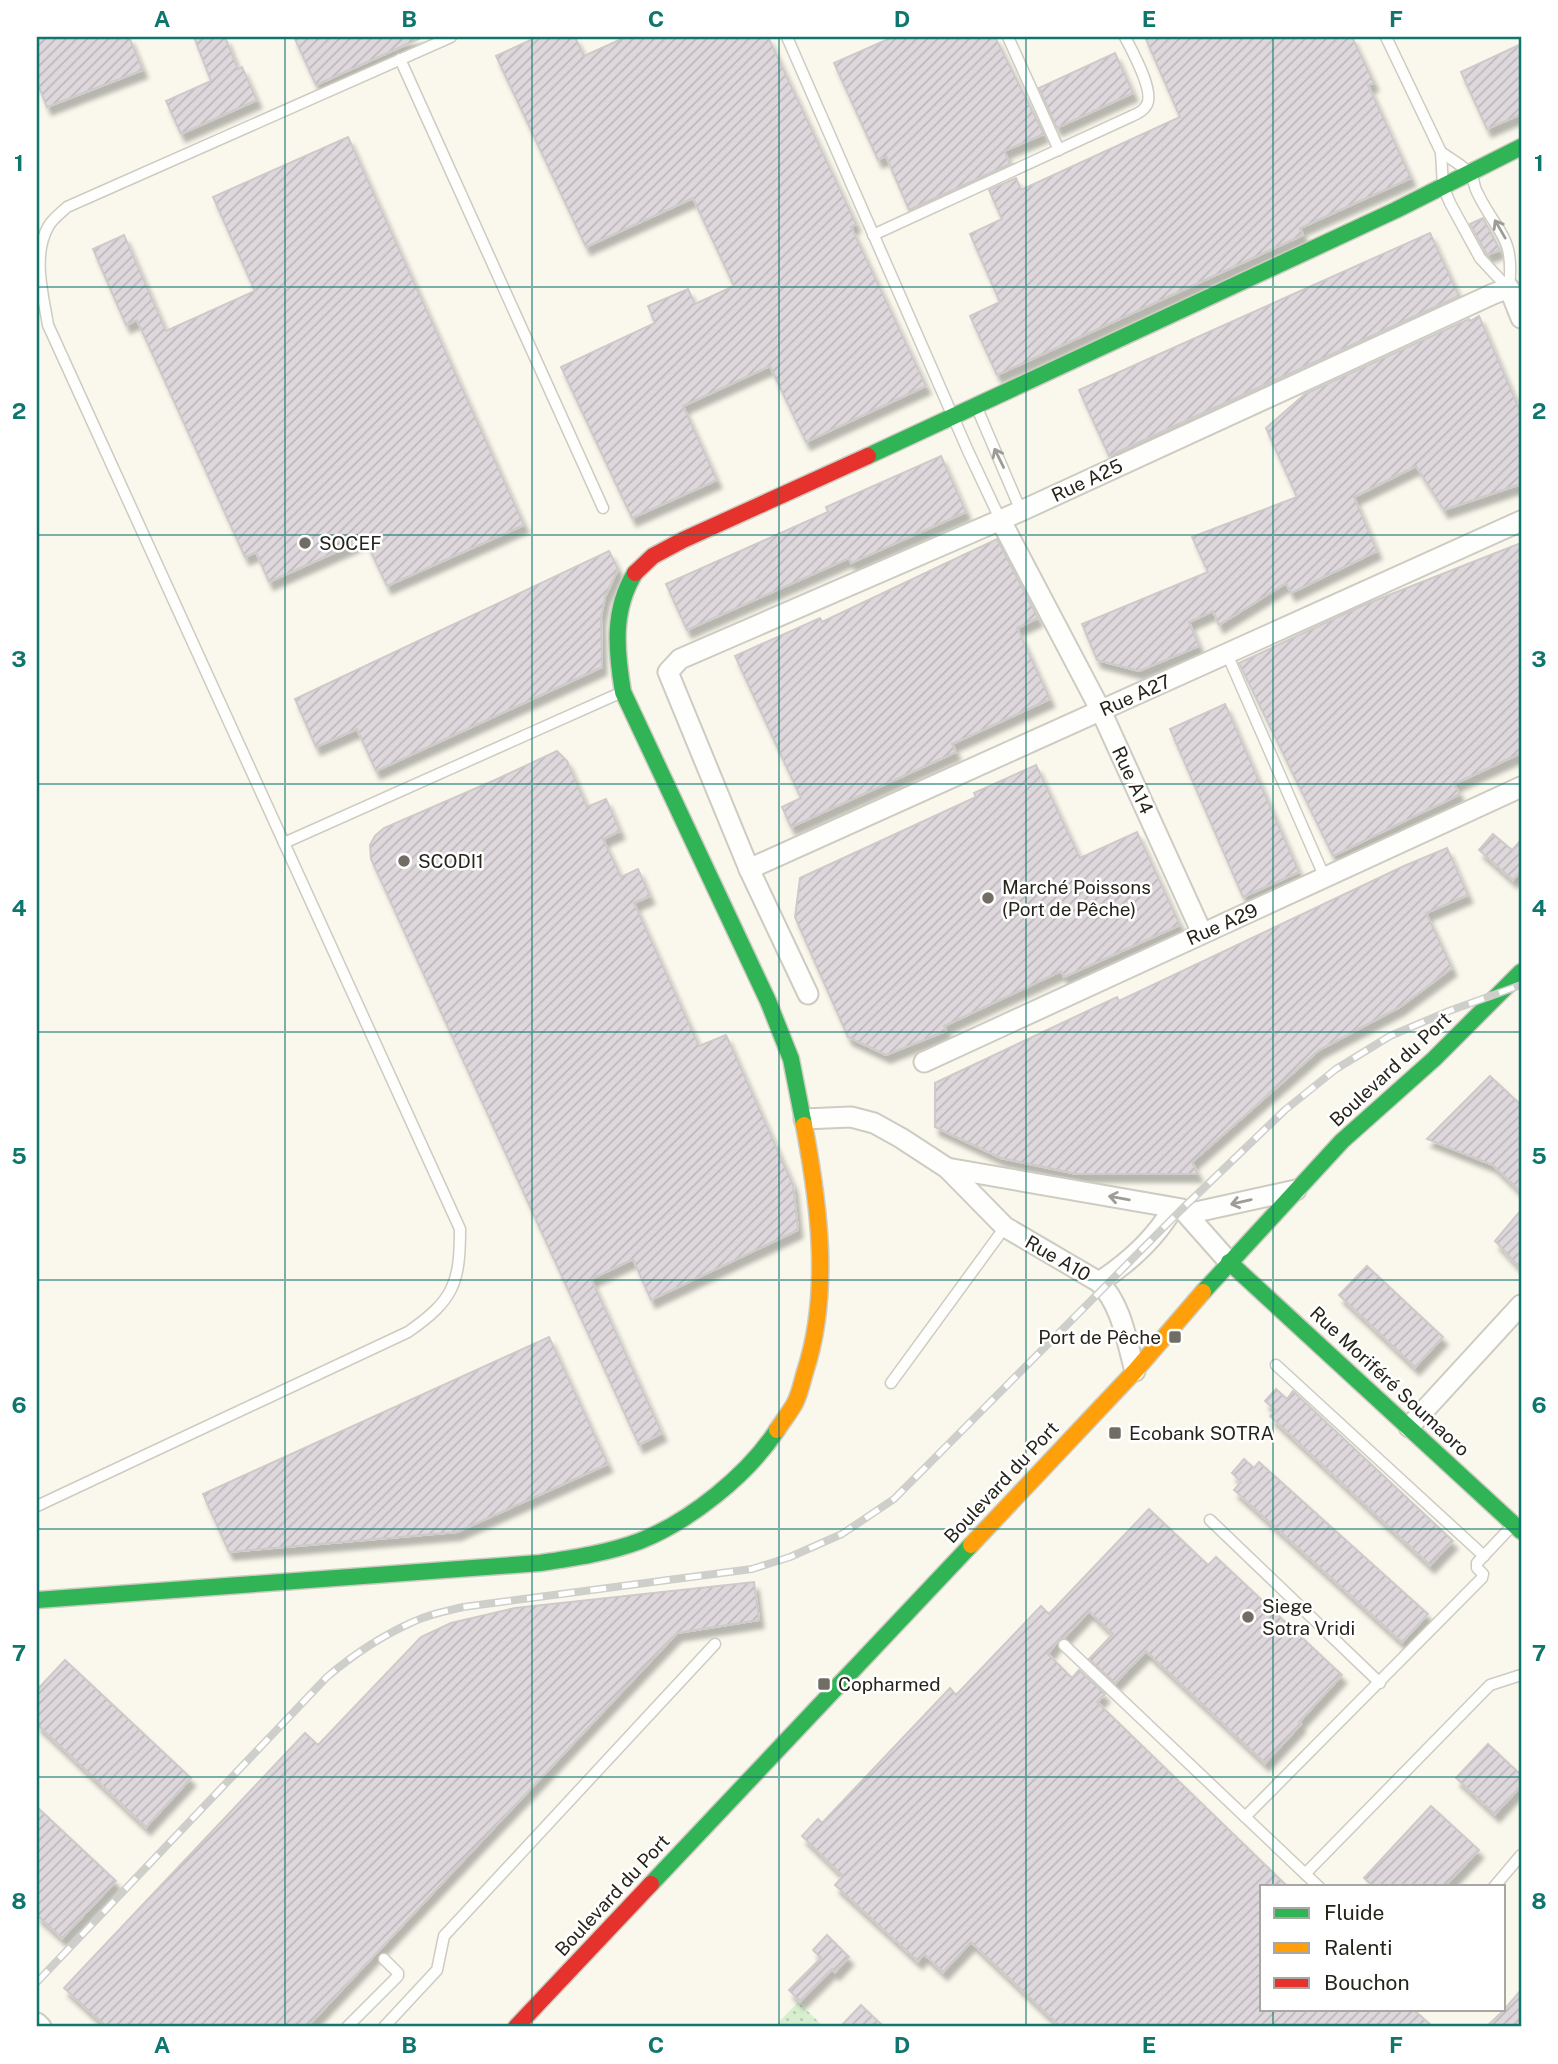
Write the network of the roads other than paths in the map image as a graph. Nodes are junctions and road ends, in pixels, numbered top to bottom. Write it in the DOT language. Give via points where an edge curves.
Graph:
graph roads {
  1 [pos="451,37"];
  2 [pos="787,37"];
  3 [pos="1008,37"];
  4 [pos="1125,37"];
  5 [pos="1386,37"];
  6 [pos="400,60"];
  7 [pos="1521,147"];
  8 [pos="1059,150"];
  9 [pos="1441,152"];
  10 [pos="1471,175"];
  11 [pos="1443,186"];
  12 [pos="873,235"];
  13 [pos="39,242"];
  14 [pos="1509,288"];
  15 [pos="1521,318"];
  16 [pos="976,406"];
  17 [pos="953,418"];
  18 [pos="603,508"];
  19 [pos="1021,511"];
  20 [pos="1000,519"];
  21 [pos="1521,521"];
  22 [pos="1227,654"];
  23 [pos="623,692"];
  24 [pos="1101,710"];
  25 [pos="1521,788"];
  26 [pos="284,843"];
  27 [pos="749,869"];
  28 [pos="1325,878"];
  29 [pos="1202,933"];
  30 [pos="1521,972"];
  31 [pos="808,994"];
  32 [pos="924,1062"];
  33 [pos="804,1119"];
  34 [pos="947,1168"];
  35 [pos="1296,1189"];
  36 [pos="1180,1211"];
  37 [pos="1005,1227"];
  38 [pos="1229,1262"];
  39 [pos="1099,1282"];
  40 [pos="1521,1305"];
  41 [pos="1276,1366"];
  42 [pos="1135,1371"];
  43 [pos="891,1383"];
  44 [pos="1409,1427"];
  45 [pos="37,1506"];
  46 [pos="1210,1520"];
  47 [pos="1518,1528"];
  48 [pos="1484,1556"];
  49 [pos="37,1600"];
  50 [pos="715,1644"];
  51 [pos="1064,1644"];
  52 [pos="1521,1675"];
  53 [pos="1380,1684"];
  54 [pos="1245,1817"];
  55 [pos="1521,1855"];
  56 [pos="1305,1874"];
  57 [pos="1317,1885"];
  58 [pos="1496,1885"];
  59 [pos="384,1959"];
  60 [pos="37,2023"];
  61 [pos="41,2027"];
  62 [pos="347,2027"];
  63 [pos="384,2027"];
  64 [pos="516,2027"];
  1 -- 6 [label="lane"];
  2 -- 12 [label="lane"];
  3 -- 8 [label="lane"];
  4 -- 8 [label="lane" via="1148,88 1146,107"];
  5 -- 9 [label="lane"];
  6 -- 13 [label="lane" via="67,207"];
  6 -- 18 [label="lane"];
  7 -- 10 [label="street"];
  8 -- 12 [label="lane"];
  9 -- 10 [label="lane"];
  9 -- 11 [label="lane"];
  10 -- 11 [label="street"];
  14 -- 10 [label="lane, one-way" via="1511,268 1504,234"];
  11 -- 14 [label="lane" via="1480,258"];
  11 -- 16 [label="street"];
  12 -- 17 [label="lane"];
  13 -- 26 [label="lane" via="48,325"];
  14 -- 15 [label="street"];
  14 -- 19 [label="street, Rue A25"];
  16 -- 17 [label="street"];
  19 -- 16 [label="lane, one-way"];
  17 -- 20 [label="lane"];
  17 -- 23 [label="street" via="650,558 629,583 617,614 616,652"];
  19 -- 20 [label="street, Rue A25"];
  20 -- 24 [label="street, Rue A14"];
  20 -- 27 [label="street, Rue A25" via="680,659 668,672"];
  21 -- 22 [label="street, Rue A27"];
  22 -- 24 [label="street, Rue A27"];
  22 -- 28 [label="lane"];
  23 -- 26 [label="lane"];
  23 -- 33 [label="street" via="768,1001 791,1059"];
  24 -- 27 [label="street, Rue A27"];
  24 -- 29 [label="street, Rue A14"];
  25 -- 28 [label="street, Rue A29"];
  26 -- 45 [label="lane" via="460,1228 460,1264 451,1292 423,1322 393,1340"];
  27 -- 31 [label="street"];
  28 -- 29 [label="street, Rue A29"];
  29 -- 32 [label="street, Rue A29"];
  30 -- 35 [label="street, Boulevard du Port"];
  33 -- 34 [label="street, Rue A10" via="851,1118 874,1124"];
  33 -- 49 [label="street" via="820,1231 812,1351 796,1401 766,1447 690,1514 642,1540 597,1554 540,1563"];
  36 -- 34 [label="street, Rue A10, one-way"];
  34 -- 37 [label="street, Rue A10"];
  35 -- 36 [label="street, Rue A10, one-way"];
  35 -- 38 [label="street, Boulevard du Port"];
  36 -- 38 [label="street"];
  36 -- 39 [label="street"];
  37 -- 39 [label="street, Rue A10"];
  37 -- 43 [label="lane"];
  38 -- 42 [label="street, Boulevard du Port"];
  38 -- 44 [label="street, Rue Moriféré Soumaoro"];
  39 -- 42 [label="street, Rue A10" via="1117,1305"];
  40 -- 44 [label="street"];
  41 -- 48 [label="lane"];
  42 -- 64 [label="street, Boulevard du Port"];
  44 -- 47 [label="street, Rue Moriféré Soumaoro"];
  46 -- 53 [label="lane"];
  47 -- 48 [label="lane"];
  48 -- 53 [label="lane" via="1476,1566 1482,1578"];
  50 -- 63 [label="lane" via="443,1936 437,1970"];
  51 -- 54 [label="lane"];
  52 -- 56 [label="lane" via="1490,1685"];
  53 -- 54 [label="lane"];
  54 -- 56 [label="lane"];
  55 -- 58 [label="lane"];
  56 -- 57 [label="lane"];
  59 -- 62 [label="lane" via="398,1976"];
  60 -- 61 [label="street"];
}
